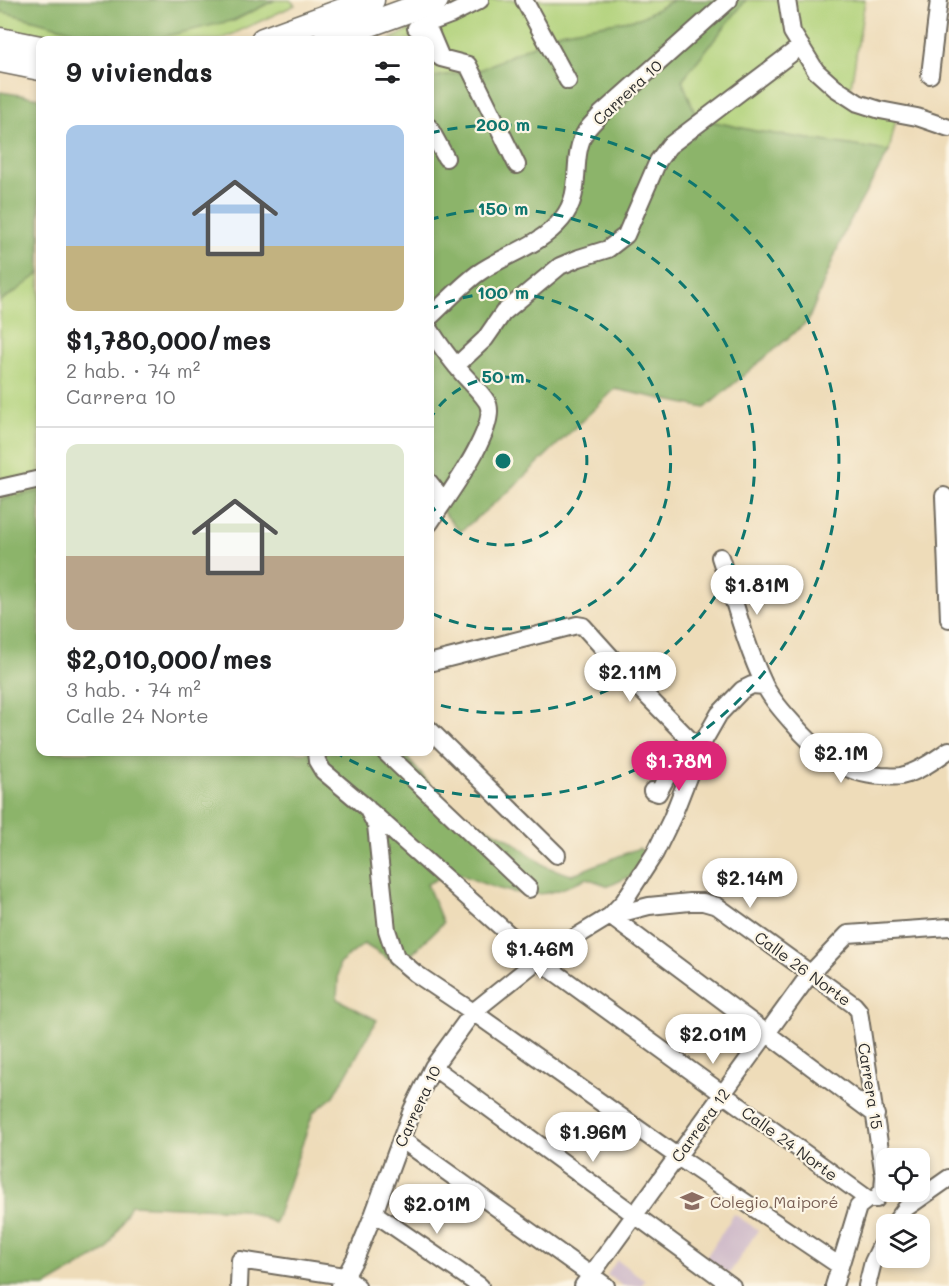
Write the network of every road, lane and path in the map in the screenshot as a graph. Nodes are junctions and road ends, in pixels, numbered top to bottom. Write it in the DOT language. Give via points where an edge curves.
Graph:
graph roads {
  1 [pos="372,0"];
  2 [pos="436,0"];
  3 [pos="480,0"];
  4 [pos="524,0"];
  5 [pos="729,0"];
  6 [pos="787,0"];
  7 [pos="939,0"];
  8 [pos="386,19"];
  9 [pos="422,31"];
  10 [pos="274,36"];
  11 [pos="338,36"];
  12 [pos="0,40"];
  13 [pos="801,46"];
  14 [pos="36,47"];
  15 [pos="434,48"];
  16 [pos="0,60"];
  17 [pos="36,67"];
  18 [pos="930,75"];
  19 [pos="568,81"];
  20 [pos="949,128"];
  21 [pos="434,136"];
  22 [pos="446,158"];
  23 [pos="517,165"];
  24 [pos="434,313"];
  25 [pos="434,335"];
  26 [pos="456,366"];
  27 [pos="36,480"];
  28 [pos="0,488"];
  29 [pos="434,488"];
  30 [pos="944,496"];
  31 [pos="444,501"];
  32 [pos="434,516"];
  33 [pos="720,557"];
  34 [pos="949,619"];
  35 [pos="434,662"];
  36 [pos="765,686"];
  37 [pos="434,734"];
  38 [pos="695,745"];
  39 [pos="949,750"];
  40 [pos="316,756"];
  41 [pos="389,756"];
  42 [pos="652,791"];
  43 [pos="367,808"];
  44 [pos="557,855"];
  45 [pos="529,889"];
  46 [pos="610,916"];
  47 [pos="949,927"];
  48 [pos="538,960"];
  49 [pos="810,974"];
  50 [pos="859,1011"];
  51 [pos="473,1012"];
  52 [pos="767,1034"];
  53 [pos="433,1067"];
  54 [pos="723,1094"];
  55 [pos="876,1115"];
  56 [pos="401,1139"];
  57 [pos="678,1156"];
  58 [pos="949,1178"];
  59 [pos="868,1199"];
  60 [pos="374,1213"];
  61 [pos="902,1214"];
  62 [pos="636,1215"];
  63 [pos="876,1257"];
  64 [pos="840,1266"];
  65 [pos="587,1281"];
  66 [pos="347,1283"];
  67 [pos="239,1286"];
  68 [pos="480,1286"];
  69 [pos="606,1286"];
  70 [pos="732,1286"];
  71 [pos="834,1286"];
  72 [pos="867,1286"];
  1 -- 10 [label="highway"];
  2 -- 8 [label="highway"];
  3 -- 9 [label="street"];
  4 -- 19 [label="street"];
  5 -- 24 [label="street, Carrera 10" via="586,131 579,151 574,199 561,220 531,246 477,274"];
  6 -- 13 [label="street" via="792,32"];
  7 -- 18 [label="street"];
  8 -- 9 [label="street"];
  8 -- 11 [label="highway"];
  12 -- 14 [label="highway"];
  13 -- 20 [label="street" via="816,71 858,103"];
  13 -- 26 [label="street" via="669,146 658,161 621,241 560,266 503,313 485,339"];
  15 -- 23 [label="street" via="441,58 468,65"];
  16 -- 17 [label="highway"];
  21 -- 22 [label="street"];
  25 -- 26 [label="street"];
  26 -- 31 [label="street" via="488,404 489,418 473,456"];
  27 -- 28 [label="street"];
  29 -- 31 [label="street"];
  30 -- 34 [label="street"];
  31 -- 32 [label="street"];
  33 -- 36 [label="street" via="748,647"];
  35 -- 38 [label="street" via="583,626"];
  36 -- 38 [label="street, Carrera 10" via="742,690 730,700"];
  36 -- 39 [label="street" via="813,746 855,771 900,776"];
  37 -- 44 [label="street"];
  38 -- 42 [label="street" via="673,765 658,793"];
  38 -- 46 [label="street, Carrera 10" via="672,818 655,853"];
  40 -- 43 [label="street, Calle 24 Norte" via="323,771"];
  41 -- 45 [label="street"];
  43 -- 48 [label="street, Calle 24 Norte"];
  43 -- 51 [label="street" via="376,825 387,930 396,957"];
  46 -- 48 [label="street, Carrera 10"];
  46 -- 49 [label="street, Calle 26 Norte" via="649,906 704,902 717,906"];
  46 -- 52 [label="street"];
  47 -- 49 [label="street, Carrera 12" via="849,934"];
  48 -- 51 [label="street, Carrera 10"];
  48 -- 54 [label="street, Calle 24 Norte"];
  49 -- 50 [label="street, Calle 26 Norte"];
  49 -- 52 [label="street, Carrera 12"];
  50 -- 55 [label="street, Carrera 15"];
  51 -- 53 [label="street, Carrera 10"];
  51 -- 57 [label="street"];
  52 -- 54 [label="street, Carrera 12"];
  52 -- 55 [label="street"];
  53 -- 56 [label="street, Carrera 10"];
  53 -- 62 [label="street"];
  54 -- 57 [label="street, Carrera 12"];
  54 -- 59 [label="street, Calle 24 Norte"];
  55 -- 59 [label="street, Carrera 15" via="883,1190 876,1199"];
  56 -- 60 [label="street, Carrera 10"];
  56 -- 65 [label="street"];
  57 -- 62 [label="street, Carrera 12"];
  57 -- 64 [label="street"];
  58 -- 61 [label="street"];
  59 -- 64 [label="street, Carrera 15" via="858,1207"];
  60 -- 66 [label="street, Carrera 10"];
  60 -- 68 [label="street"];
  62 -- 65 [label="street, Carrera 12"];
  62 -- 70 [label="street"];
  63 -- 72 [label="street"];
  64 -- 71 [label="street, Carrera 15"];
  65 -- 69 [label="street"];
  66 -- 67 [label="street" via="240,1260"];
}
